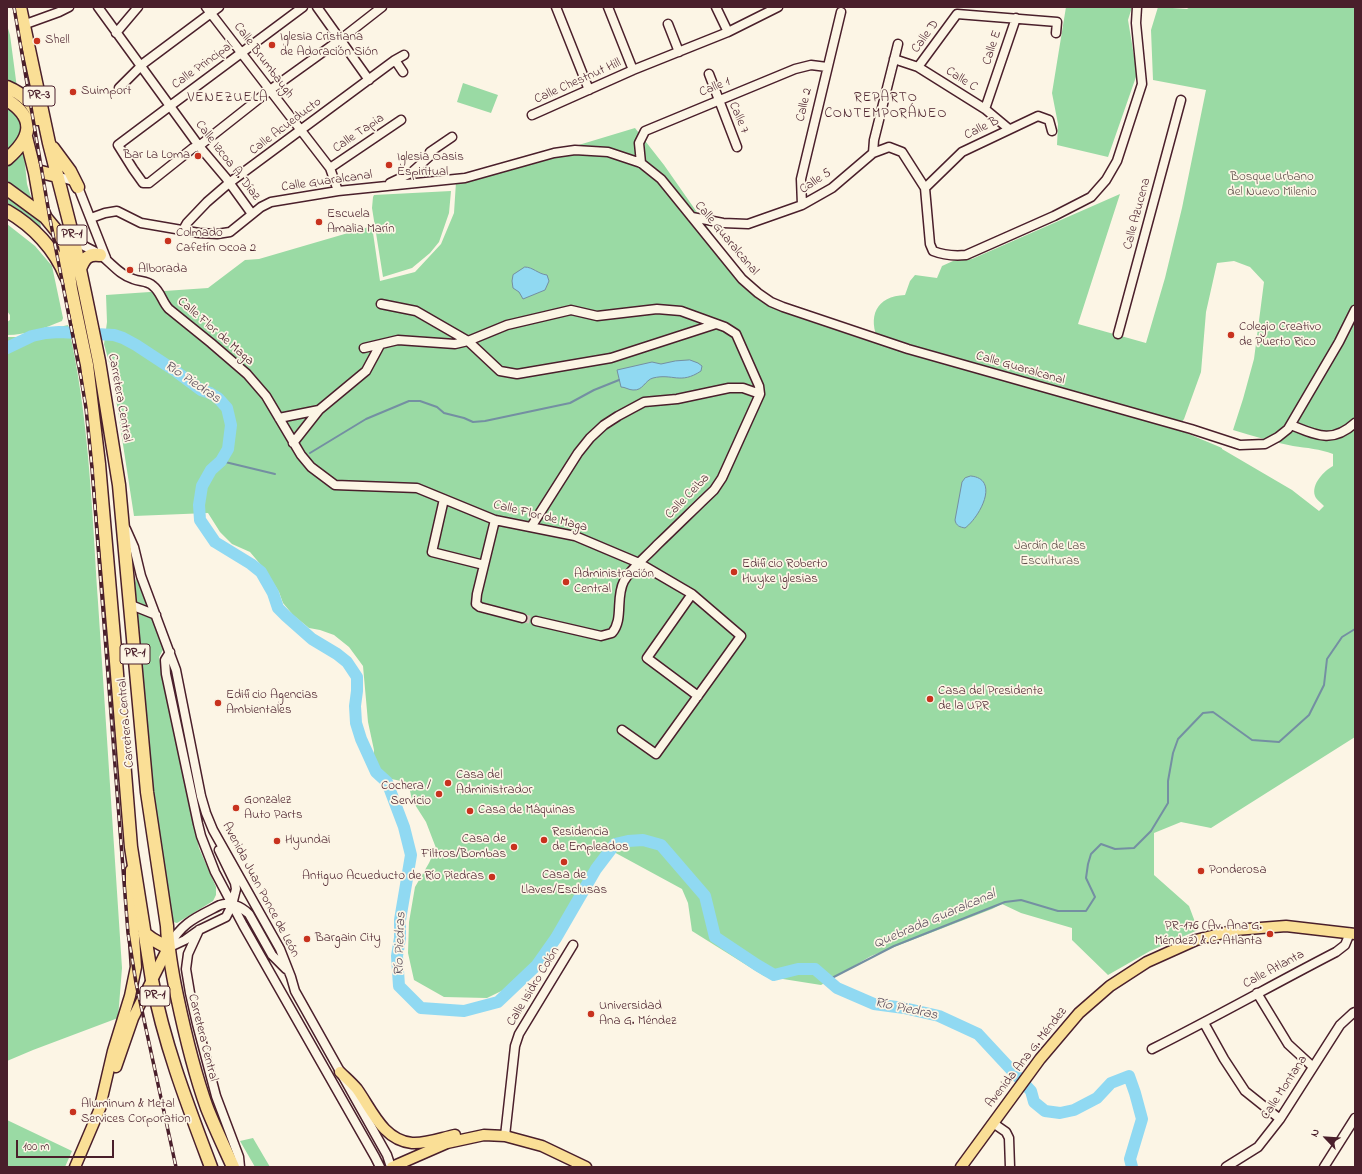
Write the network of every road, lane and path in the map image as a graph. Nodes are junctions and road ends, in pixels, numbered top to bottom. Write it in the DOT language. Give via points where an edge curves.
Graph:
graph roads {
  1 [pos="20,7"];
  2 [pos="69,7"];
  3 [pos="98,7"];
  4 [pos="138,7"];
  5 [pos="219,7"];
  6 [pos="303,7"];
  7 [pos="318,7"];
  8 [pos="382,7"];
  9 [pos="556,7"];
  10 [pos="608,7"];
  11 [pos="716,7"];
  12 [pos="1137,7"];
  13 [pos="774,8"];
  14 [pos="209,10"];
  15 [pos="841,12"];
  16 [pos="1016,18"];
  17 [pos="668,24"];
  18 [pos="23,25"];
  19 [pos="728,32"];
  20 [pos="116,33"];
  21 [pos="1056,33"];
  22 [pos="341,39"];
  23 [pos="898,44"];
  24 [pos="242,52"];
  25 [pos="678,52"];
  26 [pos="404,55"];
  27 [pos="894,59"];
  28 [pos="395,60"];
  29 [pos="140,67"];
  30 [pos="827,67"];
  31 [pos="918,68"];
  32 [pos="633,70"];
  33 [pos="403,72"];
  34 [pos="709,74"];
  35 [pos="369,80"];
  36 [pos="7,87"];
  37 [pos="119,88"];
  38 [pos="270,90"];
  39 [pos="589,90"];
  40 [pos="7,100"];
  41 [pos="718,100"];
  42 [pos="1178,104"];
  43 [pos="170,106"];
  44 [pos="985,109"];
  45 [pos="532,115"];
  46 [pos="401,120"];
  47 [pos="1009,129"];
  48 [pos="301,131"];
  49 [pos="1052,131"];
  50 [pos="26,137"];
  51 [pos="452,137"];
  52 [pos="50,143"];
  53 [pos="199,146"];
  54 [pos="737,147"];
  55 [pos="874,153"];
  56 [pos="7,159"];
  57 [pos="641,163"];
  58 [pos="330,168"];
  59 [pos="56,171"];
  60 [pos="35,173"];
  61 [pos="229,183"];
  62 [pos="382,186"];
  63 [pos="78,187"];
  64 [pos="925,188"];
  65 [pos="7,189"];
  66 [pos="338,190"];
  67 [pos="802,205"];
  68 [pos="7,211"];
  69 [pos="252,214"];
  70 [pos="692,217"];
  71 [pos="46,218"];
  72 [pos="90,218"];
  73 [pos="185,227"];
  74 [pos="97,236"];
  75 [pos="79,244"];
  76 [pos="104,259"];
  77 [pos="80,269"];
  78 [pos="72,293"];
  79 [pos="381,304"];
  80 [pos="1355,310"];
  81 [pos="716,324"];
  82 [pos="1118,334"];
  83 [pos="468,341"];
  84 [pos="380,345"];
  85 [pos="364,348"];
  86 [pos="93,363"];
  87 [pos="760,394"];
  88 [pos="318,410"];
  89 [pos="279,418"];
  90 [pos="1355,423"];
  91 [pos="1291,425"];
  92 [pos="293,443"];
  93 [pos="444,499"];
  94 [pos="495,520"];
  95 [pos="124,525"];
  96 [pos="531,527"];
  97 [pos="639,563"];
  98 [pos="484,565"];
  99 [pos="692,594"];
  100 [pos="131,605"];
  101 [pos="156,615"];
  102 [pos="522,618"];
  103 [pos="536,621"];
  104 [pos="170,652"];
  105 [pos="698,696"];
  106 [pos="622,730"];
  107 [pos="214,830"];
  108 [pos="131,847"];
  109 [pos="232,905"];
  110 [pos="199,930"];
  111 [pos="144,933"];
  112 [pos="1352,934"];
  113 [pos="573,945"];
  114 [pos="168,948"];
  115 [pos="289,972"];
  116 [pos="152,980"];
  117 [pos="1257,993"];
  118 [pos="1355,1012"];
  119 [pos="1204,1023"];
  120 [pos="1152,1049"];
  121 [pos="1313,1067"];
  122 [pos="340,1072"];
  123 [pos="99,1111"];
  124 [pos="1355,1118"];
  125 [pos="1280,1119"];
  126 [pos="993,1123"];
  127 [pos="484,1135"];
  128 [pos="505,1136"];
  129 [pos="375,1156"];
  130 [pos="75,1167"];
  131 [pos="211,1167"];
  132 [pos="233,1167"];
  133 [pos="240,1167"];
  134 [pos="380,1167"];
  135 [pos="391,1167"];
  136 [pos="586,1167"];
  137 [pos="960,1167"];
  138 [pos="1010,1167"];
  139 [pos="1226,1167"];
  140 [pos="1324,1167"];
  1 -- 18 [label="highway, PR-3"];
  2 -- 18 [label="street"];
  3 -- 20 [label="street, Calle Izcoa A. Díaz"];
  4 -- 20 [label="street"];
  5 -- 14 [label="street"];
  6 -- 24 [label="street, Calle Principal"];
  7 -- 22 [label="street"];
  8 -- 22 [label="street"];
  9 -- 39 [label="street"];
  10 -- 32 [label="street"];
  11 -- 19 [label="street"];
  12 -- 64 [label="street" via="1136,23 1142,84 1117,161 1106,180 1091,197 966,255 958,255 939,253 933,250 930,244"];
  13 -- 19 [label="street, Calle Chestnut Hill"];
  14 -- 24 [label="street, Calle Brumbaugh"];
  14 -- 29 [label="street"];
  15 -- 30 [label="street, Calle 2"];
  16 -- 21 [label="street, Calle D" via="1057,22"];
  16 -- 31 [label="street, Calle D" via="957,14"];
  16 -- 44 [label="street, Calle E"];
  17 -- 25 [label="street"];
  18 -- 52 [label="highway, PR-3"];
  19 -- 25 [label="street, Calle Chestnut Hill"];
  20 -- 29 [label="street, Calle Izcoa A. Díaz"];
  22 -- 35 [label="street"];
  22 -- 38 [label="street"];
  23 -- 27 [label="street"];
  24 -- 38 [label="street, Calle Brumbaugh"];
  24 -- 43 [label="street, Calle Principal"];
  25 -- 32 [label="street, Calle Chestnut Hill"];
  26 -- 28 [label="street, Calle Acueducto"];
  27 -- 31 [label="street, Calle C"];
  27 -- 55 [label="street" via="874,140"];
  28 -- 33 [label="street"];
  28 -- 35 [label="street, Calle Acueducto"];
  29 -- 37 [label="street"];
  29 -- 43 [label="street, Calle Izcoa A. Díaz"];
  30 -- 41 [label="street, Calle 1" via="811,65 795,69"];
  30 -- 67 [label="street, Calle 2" via="801,179"];
  31 -- 44 [label="street, Calle C"];
  32 -- 39 [label="street, Calle Chestnut Hill"];
  34 -- 41 [label="street, Calle 7"];
  35 -- 48 [label="street, Calle Acueducto"];
  36 -- 59 [label="highway, Carretera Central / PR-1" via="28,100 34,108 45,150"];
  38 -- 48 [label="street, Calle Brumbaugh"];
  38 -- 53 [label="street"];
  39 -- 45 [label="street, Calle Chestnut Hill"];
  40 -- 50 [label="highway" via="25,118"];
  41 -- 54 [label="street, Calle 7"];
  41 -- 57 [label="street, Calle 1" via="645,131 640,143"];
  42 -- 82 [label="street, Calle Azucena"];
  43 -- 53 [label="street, Calle Izcoa A. Díaz"];
  43 -- 53 [label="street, Calle Principal" via="118,145 132,169 144,183 149,183"];
  44 -- 47 [label="street, Calle C"];
  46 -- 58 [label="street, Calle Tapia"];
  47 -- 49 [label="street, Calle B" via="1038,116 1049,120"];
  47 -- 64 [label="street, Calle B" via="962,152"];
  48 -- 58 [label="street, Calle Brumbaugh"];
  48 -- 61 [label="street, Calle Acueducto"];
  50 -- 56 [label="highway"];
  50 -- 60 [label="highway"];
  51 -- 62 [label="street" via="430,152 431,156 411,173"];
  52 -- 59 [label="highway, PR-3"];
  52 -- 63 [label="highway"];
  53 -- 61 [label="street, Calle Izcoa A. Díaz"];
  55 -- 64 [label="street, Calle 5" via="890,147 902,152"];
  55 -- 67 [label="street, Calle 5" via="832,188"];
  57 -- 62 [label="street, Calle Guaralcanal" via="608,152 575,150 554,153 465,178"];
  57 -- 70 [label="street, Calle Guaralcanal" via="661,179"];
  58 -- 66 [label="street, Calle Brumbaugh"];
  59 -- 60 [label="highway"];
  59 -- 63 [label="street"];
  59 -- 75 [label="highway, Carretera Central / PR-1"];
  60 -- 71 [label="highway" via="41,207"];
  61 -- 69 [label="street, Calle Izcoa A. Díaz"];
  61 -- 73 [label="street, Calle Acueducto" via="207,202"];
  62 -- 66 [label="street, Calle Guaralcanal"];
  63 -- 72 [label="street, Calle Flor de Maga"];
  65 -- 71 [label="highway"];
  66 -- 69 [label="street, Calle Guaralcanal" via="271,202"];
  67 -- 70 [label="street, Calle 5" via="748,224 723,223"];
  68 -- 78 [label="highway, Carretera Central / PR-1" via="25,223 45,242 62,267"];
  69 -- 73 [label="street, Calle Guaralcanal" via="230,232 217,234"];
  70 -- 91 [label="street, Calle Guaralcanal" via="742,279 770,302 783,307 908,349 1240,445 1265,444 1278,437"];
  71 -- 75 [label="highway"];
  71 -- 78 [label="highway" via="63,240"];
  72 -- 73 [label="street, Calle Guaralcanal" via="117,210 141,223"];
  72 -- 74 [label="street, Calle Flor de Maga"];
  74 -- 75 [label="street" via="96,242 92,244"];
  74 -- 76 [label="street, Calle Flor de Maga"];
  75 -- 76 [label="street, Calle Flor de Maga"];
  75 -- 77 [label="highway, Carretera Central / PR-1"];
  76 -- 77 [label="highway" via="93,254 83,261"];
  76 -- 89 [label="street, Calle Flor de Maga" via="118,272 134,280 152,284 169,309 247,374 266,396"];
  77 -- 86 [label="highway, Carretera Central / PR-1"];
  78 -- 86 [label="highway, Carretera Central / PR-1"];
  79 -- 83 [label="street" via="416,311"];
  80 -- 91 [label="street, Calle Guaralcanal"];
  81 -- 83 [label="street" via="681,311 657,310 597,316 571,310 507,325"];
  81 -- 83 [label="street" via="612,358 517,374 500,371"];
  81 -- 87 [label="street" via="736,334 759,386"];
  83 -- 84 [label="street" via="455,344 398,340"];
  84 -- 85 [label="street"];
  84 -- 88 [label="street" via="366,371"];
  86 -- 95 [label="highway, Carretera Central / PR-1" via="119,485"];
  86 -- 108 [label="highway, Carretera Central / PR-1"];
  87 -- 96 [label="street" via="743,388 729,388 677,399 644,402 618,416 604,425 578,453"];
  87 -- 97 [label="street, Calle Ceiba" via="722,478 714,490"];
  88 -- 89 [label="street"];
  88 -- 92 [label="street"];
  89 -- 92 [label="street, Calle Flor de Maga"];
  90 -- 91 [label="street" via="1342,434 1333,436 1319,436"];
  92 -- 93 [label="street, Calle Flor de Maga" via="311,467 335,485 417,488"];
  93 -- 94 [label="street, Calle Flor de Maga"];
  93 -- 98 [label="street" via="432,552"];
  94 -- 96 [label="street, Calle Flor de Maga"];
  94 -- 98 [label="street"];
  95 -- 100 [label="highway, Carretera Central / PR-1"];
  95 -- 101 [label="street, Avenida Juan Ponce de León" via="134,547 141,576"];
  96 -- 97 [label="street, Calle Flor de Maga" via="575,536"];
  97 -- 99 [label="street, Calle Flor de Maga"];
  97 -- 103 [label="street, Calle Ceiba" via="623,584 618,608 619,619 612,633 601,636"];
  98 -- 102 [label="street" via="476,604"];
  99 -- 105 [label="street, Calle Flor de Maga" via="741,636"];
  99 -- 105 [label="street" via="647,658"];
  100 -- 101 [label="street"];
  100 -- 114 [label="highway, Carretera Central / PR-1" via="147,792"];
  101 -- 104 [label="street, Avenida Juan Ponce de León"];
  104 -- 107 [label="street, Avenida Juan Ponce de León" via="176,670 201,796"];
  104 -- 109 [label="street, Avenida Juan Ponce de León" via="165,660 166,674 201,836"];
  105 -- 106 [label="street" via="656,754"];
  107 -- 109 [label="street" via="215,840 235,883"];
  107 -- 115 [label="street, Avenida Juan Ponce de León" via="280,949"];
  108 -- 111 [label="highway, Carretera Central / PR-1"];
  108 -- 123 [label="main road" via="136,967"];
  109 -- 110 [label="street" via="226,917"];
  109 -- 114 [label="street" via="225,903 186,923"];
  109 -- 115 [label="street" via="249,914 272,954"];
  109 -- 129 [label="street, Avenida Juan Ponce de León"];
  110 -- 114 [label="street"];
  110 -- 133 [label="street" via="188,954 186,969 190,993 216,1096 234,1142"];
  111 -- 114 [label="highway"];
  111 -- 116 [label="highway, Carretera Central / PR-1"];
  112 -- 117 [label="street, Calle Atlanta" via="1345,945 1336,952"];
  112 -- 126 [label="main road, Avenida Ana G. Méndez" via="1286,926 1235,930 1196,940 1147,962 1110,986 1079,1013 1040,1059"];
  113 -- 128 [label="street, Calle Isidro Colón" via="519,1034 515,1046"];
  114 -- 116 [label="main road"];
  114 -- 132 [label="highway, Carretera Central / PR-1" via="193,1065 207,1108"];
  115 -- 122 [label="street, Avenida Juan Ponce de León" via="295,990"];
  116 -- 123 [label="main road" via="133,1018"];
  116 -- 131 [label="highway, Carretera Central / PR-1" via="155,999 182,1088"];
  117 -- 119 [label="street, Calle Atlanta"];
  117 -- 121 [label="street" via="1288,1044"];
  118 -- 121 [label="street, Calle Montana" via="1340,1025"];
  119 -- 120 [label="street, Calle Atlanta"];
  119 -- 125 [label="street" via="1245,1091"];
  121 -- 125 [label="street, Calle Montana"];
  122 -- 127 [label="main road" via="356,1088 378,1122 399,1140 413,1143 473,1132"];
  122 -- 135 [label="street, Avenida Juan Ponce de León" via="387,1155"];
  123 -- 130 [label="main road"];
  124 -- 140 [label="street"];
  125 -- 139 [label="street, Calle Montana" via="1258,1147"];
  126 -- 137 [label="main road, Avenida Ana G. Méndez"];
  126 -- 138 [label="street" via="1006,1132 1009,1138"];
  127 -- 128 [label="main road"];
  127 -- 135 [label="main road" via="447,1144"];
  128 -- 136 [label="main road" via="542,1146"];
  129 -- 134 [label="street, Avenida Juan Ponce de León"];
  129 -- 135 [label="street, Avenida Juan Ponce de León" via="384,1165"];
}
